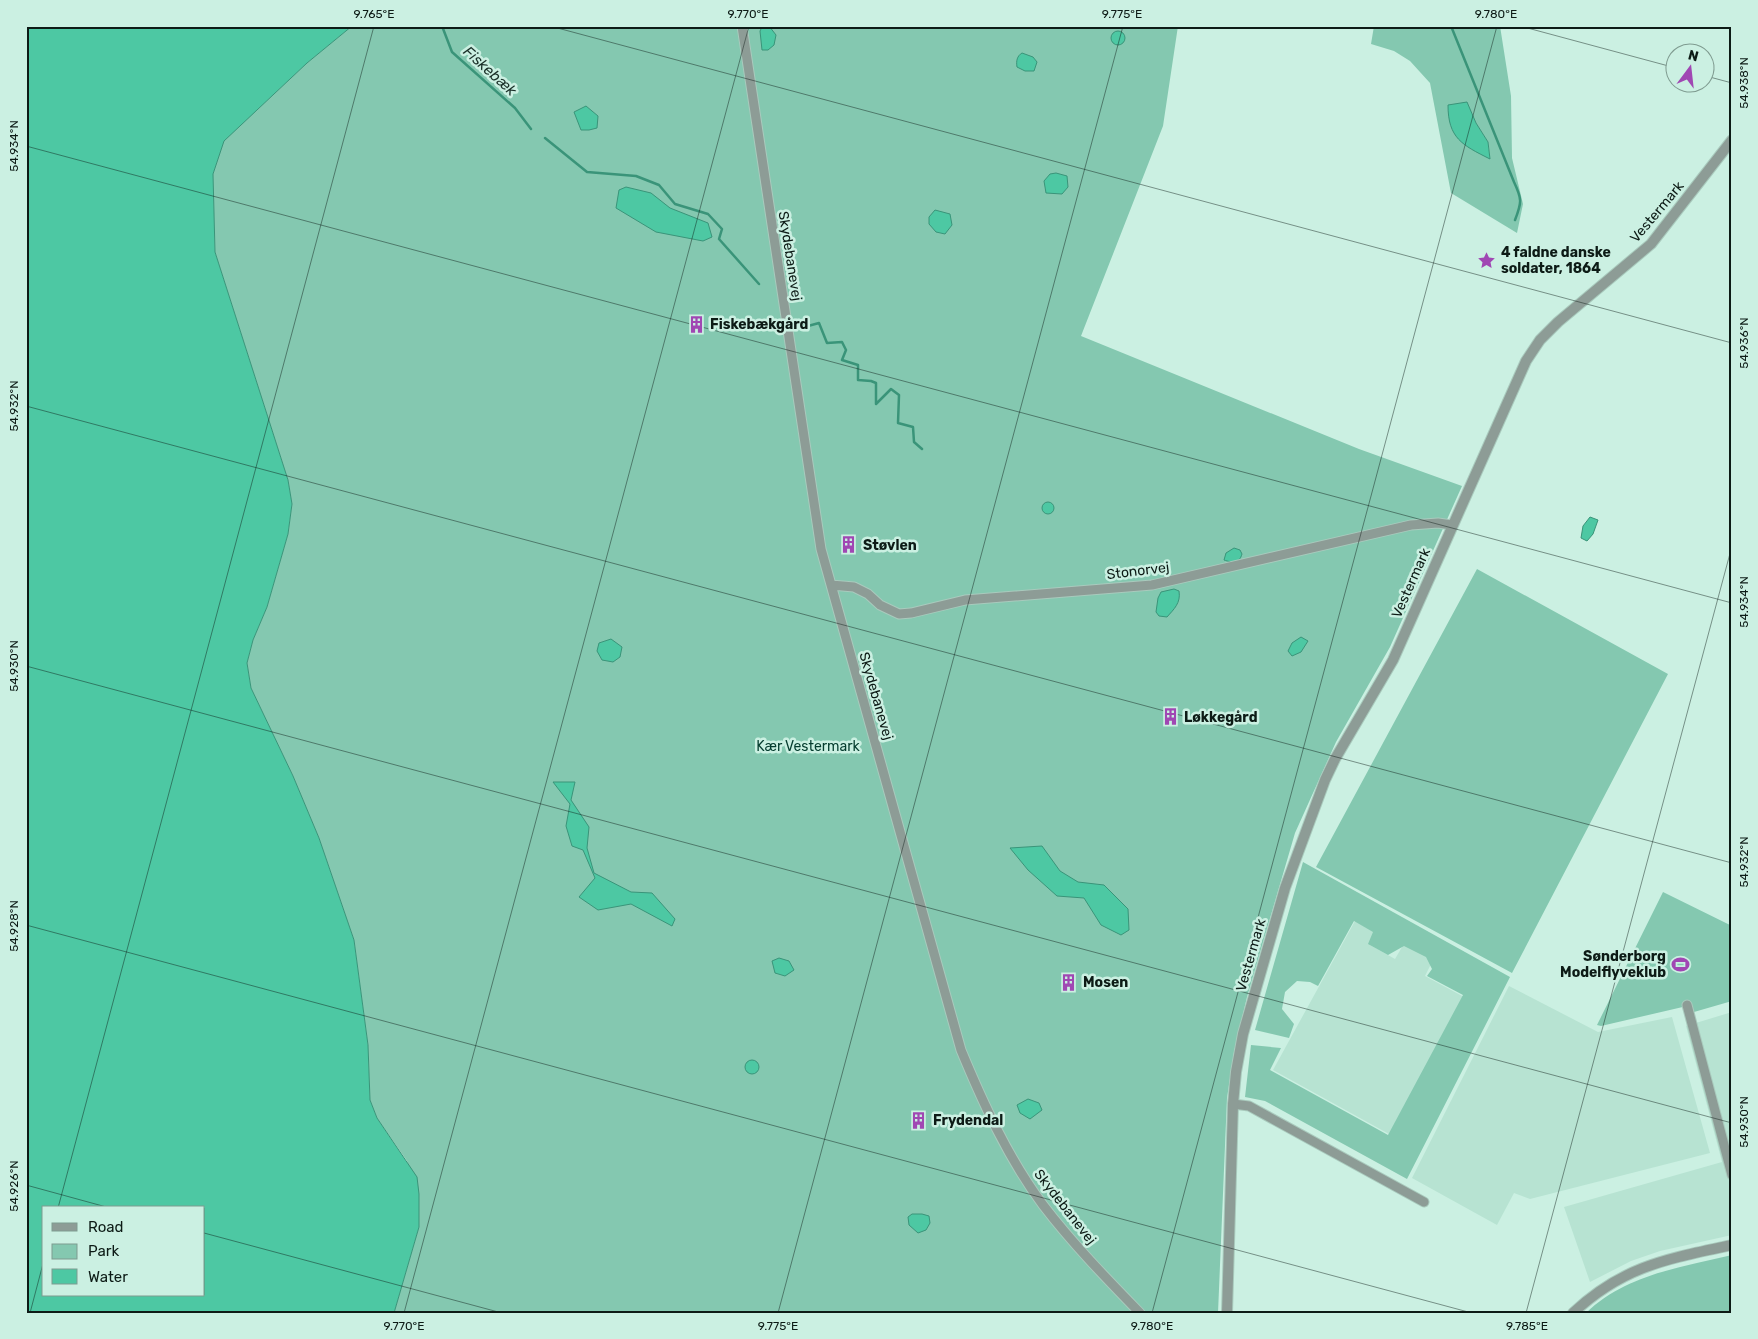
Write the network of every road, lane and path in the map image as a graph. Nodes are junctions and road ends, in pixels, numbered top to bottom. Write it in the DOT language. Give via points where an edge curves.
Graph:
graph roads {
  1 [pos="742,26"];
  2 [pos="1732,140"];
  3 [pos="1452,525"];
  4 [pos="831,585"];
  5 [pos="1687,1006"];
  6 [pos="1233,1104"];
  7 [pos="1732,1175"];
  8 [pos="1424,1202"];
  9 [pos="1732,1246"];
  10 [pos="1140,1313"];
  11 [pos="1227,1313"];
  12 [pos="1573,1313"];
  1 -- 4 [label="street, Skydebanevej" via="821,549"];
  2 -- 3 [label="street, Vestermark" via="1651,244 1540,340 1526,361"];
  3 -- 4 [label="street, Stonorvej" via="1411,525 1152,586 965,600 911,613 899,614 854,587"];
  3 -- 6 [label="street, Vestermark" via="1393,660 1335,759 1309,820 1285,888 1243,1034"];
  4 -- 10 [label="street, Skydebanevej" via="947,1003 978,1091 1020,1170 1043,1205 1089,1260"];
  5 -- 7 [label="street"];
  6 -- 8 [label="street" via="1249,1106"];
  6 -- 11 [label="street, Vestermark"];
  9 -- 12 [label="street" via="1660,1261 1631,1272 1599,1291"];
}
